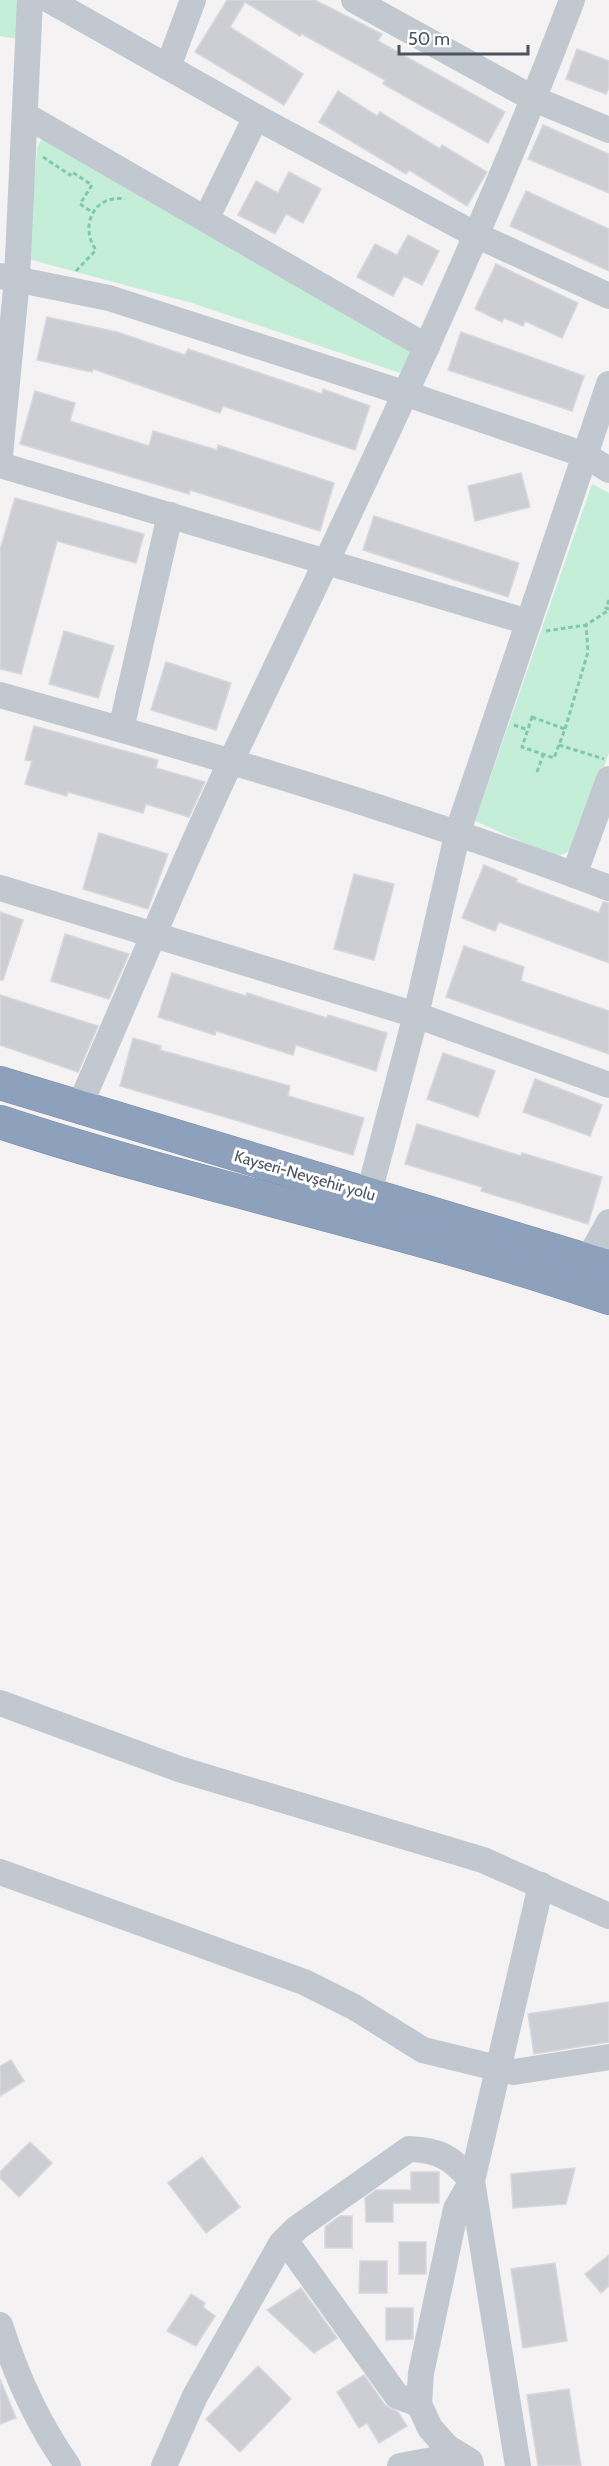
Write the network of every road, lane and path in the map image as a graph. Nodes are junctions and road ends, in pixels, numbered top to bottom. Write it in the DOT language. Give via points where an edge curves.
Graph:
graph roads {
  1 [pos="30,0"];
  2 [pos="49,0"];
  3 [pos="193,0"];
  4 [pos="354,0"];
  5 [pos="572,0"];
  6 [pos="168,67"];
  7 [pos="534,99"];
  8 [pos="25,115"];
  9 [pos="256,117"];
  10 [pos="609,130"];
  11 [pos="24,144"];
  12 [pos="154,190"];
  13 [pos="92,212"];
  14 [pos="206,219"];
  15 [pos="476,235"];
  16 [pos="8,278"];
  17 [pos="61,288"];
  18 [pos="609,296"];
  19 [pos="427,347"];
  20 [pos="609,384"];
  21 [pos="407,394"];
  22 [pos="0,455"];
  23 [pos="585,456"];
  24 [pos="0,465"];
  25 [pos="609,470"];
  26 [pos="170,515"];
  27 [pos="329,561"];
  28 [pos="609,600"];
  29 [pos="609,609"];
  30 [pos="586,625"];
  31 [pos="526,628"];
  32 [pos="0,695"];
  33 [pos="121,729"];
  34 [pos="565,729"];
  35 [pos="559,745"];
  36 [pos="543,755"];
  37 [pos="232,760"];
  38 [pos="609,760"];
  39 [pos="537,772"];
  40 [pos="609,780"];
  41 [pos="458,831"];
  42 [pos="574,875"];
  43 [pos="0,888"];
  44 [pos="609,888"];
  45 [pos="155,936"];
  46 [pos="416,1015"];
  47 [pos="0,1083"];
  48 [pos="609,1084"];
  49 [pos="78,1109"];
  50 [pos="0,1122"];
  51 [pos="369,1193"];
  52 [pos="609,1222"];
  53 [pos="599,1263"];
  54 [pos="609,1298"];
  55 [pos="0,1703"];
  56 [pos="0,1872"];
  57 [pos="541,1885"];
  58 [pos="609,1916"];
  59 [pos="609,2057"];
  60 [pos="498,2068"];
  61 [pos="472,2181"];
  62 [pos="285,2240"];
  63 [pos="0,2325"];
  64 [pos="419,2404"];
  65 [pos="465,2461"];
  66 [pos="68,2466"];
  67 [pos="164,2466"];
  68 [pos="400,2466"];
  69 [pos="518,2466"];
  1 -- 8 [label="street"];
  2 -- 6 [label="street"];
  3 -- 6 [label="street"];
  4 -- 7 [label="street"];
  5 -- 7 [label="street"];
  6 -- 9 [label="street"];
  7 -- 10 [label="street"];
  7 -- 15 [label="street"];
  8 -- 11 [label="street"];
  8 -- 12 [label="street"];
  9 -- 14 [label="street"];
  9 -- 15 [label="street"];
  11 -- 13 [label="path" via="92,185 80,204"];
  11 -- 16 [label="street"];
  12 -- 13 [label="path" via="140,207 119,198 104,201"];
  12 -- 14 [label="street"];
  13 -- 17 [label="path" via="88,236 96,250"];
  14 -- 19 [label="street"];
  15 -- 18 [label="street"];
  15 -- 19 [label="street"];
  16 -- 17 [label="street"];
  16 -- 22 [label="street"];
  17 -- 21 [label="street" via="109,298"];
  19 -- 21 [label="street"];
  20 -- 23 [label="street"];
  21 -- 23 [label="street"];
  21 -- 27 [label="street"];
  23 -- 25 [label="street"];
  23 -- 31 [label="street"];
  24 -- 26 [label="street"];
  26 -- 27 [label="street"];
  26 -- 33 [label="street"];
  27 -- 31 [label="street"];
  27 -- 37 [label="street"];
  28 -- 29 [label="path"];
  29 -- 30 [label="path"];
  30 -- 31 [label="path"];
  30 -- 34 [label="path" via="588,652"];
  31 -- 41 [label="street"];
  32 -- 33 [label="street"];
  33 -- 37 [label="street"];
  34 -- 35 [label="path"];
  34 -- 36 [label="path" via="532,717 522,747"];
  35 -- 36 [label="path" via="554,759"];
  35 -- 38 [label="path"];
  36 -- 39 [label="path"];
  37 -- 41 [label="street"];
  37 -- 45 [label="street"];
  40 -- 42 [label="street"];
  41 -- 42 [label="street"];
  41 -- 46 [label="street"];
  42 -- 44 [label="street"];
  43 -- 45 [label="street"];
  45 -- 46 [label="street"];
  45 -- 49 [label="street"];
  46 -- 48 [label="street"];
  46 -- 51 [label="street"];
  47 -- 49 [label="highway, Kayseri-Nevşehir yolu"];
  49 -- 51 [label="highway, Kayseri-Nevşehir yolu"];
  50 -- 54 [label="highway, Kayseri-Nevşehir yolu" via="65,1144 389,1232"];
  51 -- 53 [label="highway, Kayseri-Nevşehir yolu"];
  52 -- 53 [label="street"];
  55 -- 57 [label="street" via="179,1769 483,1860"];
  56 -- 60 [label="street" via="304,1982 354,2007 423,2050"];
  57 -- 58 [label="street"];
  57 -- 60 [label="street"];
  59 -- 60 [label="street" via="514,2072"];
  60 -- 61 [label="street"];
  61 -- 62 [label="street" via="456,2162 430,2150 409,2149"];
  61 -- 64 [label="street" via="456,2209 421,2373"];
  61 -- 69 [label="street"];
  62 -- 64 [label="street" via="397,2396"];
  62 -- 67 [label="street" via="195,2396"];
  63 -- 66 [label="street" via="30,2401"];
  64 -- 65 [label="street" via="430,2428"];
  65 -- 68 [label="street"];
}
